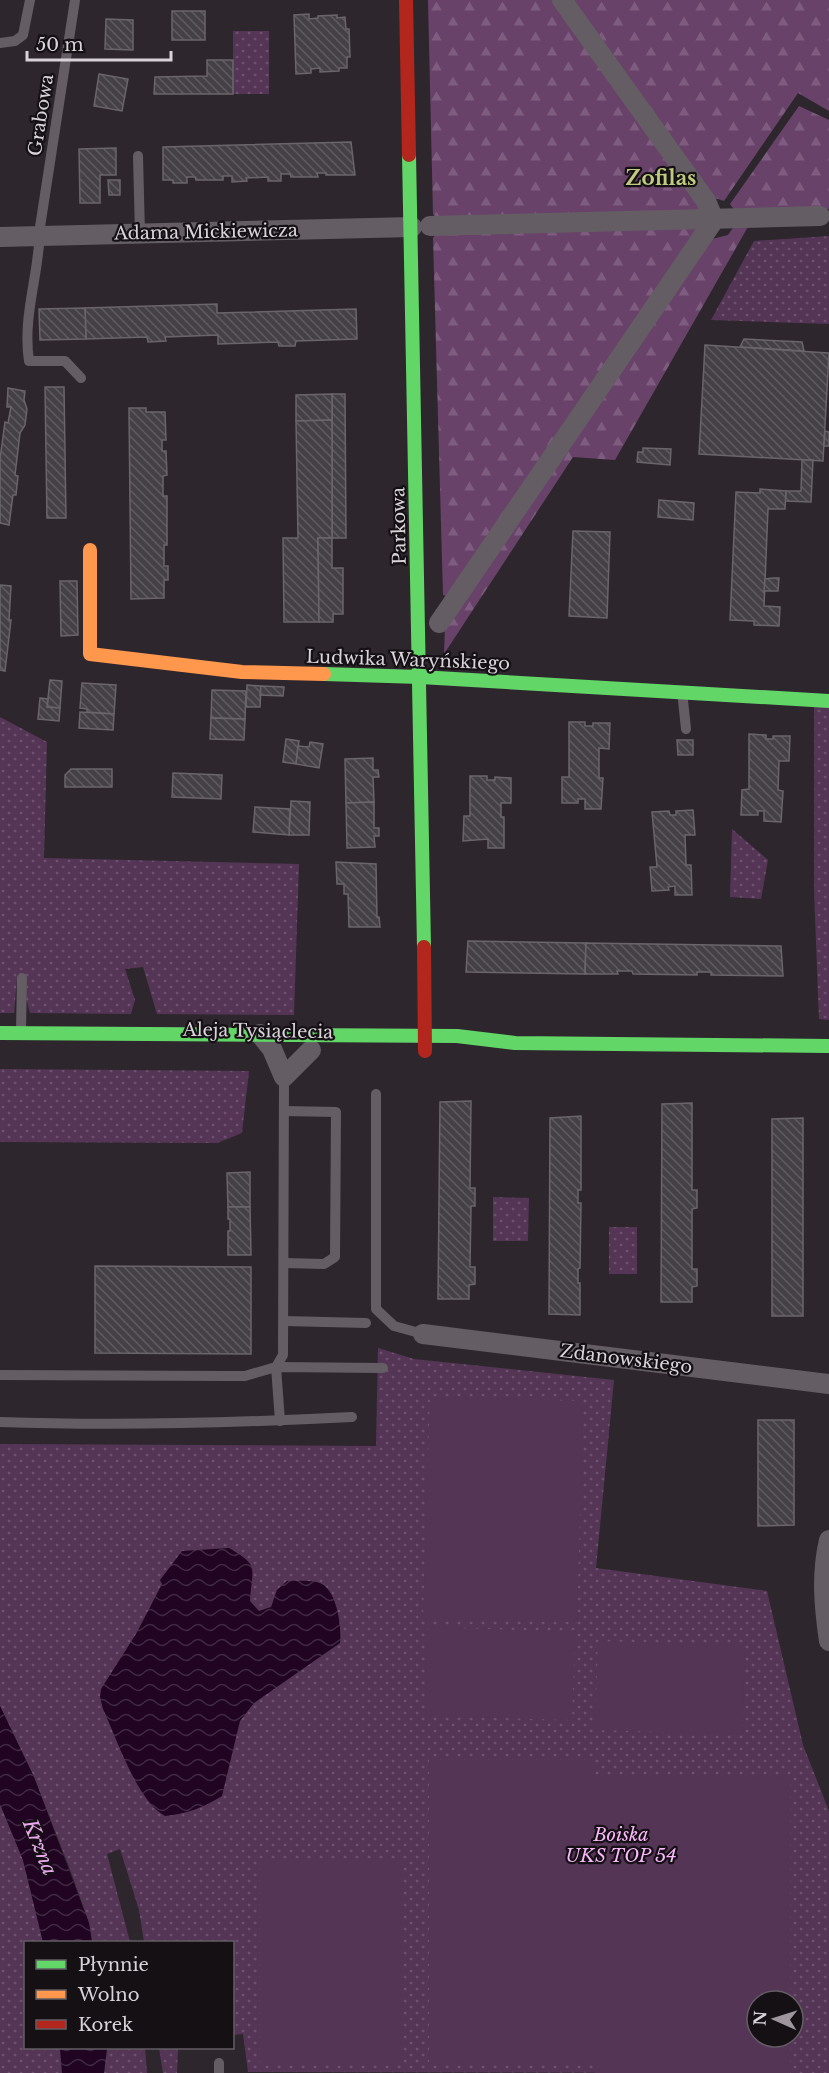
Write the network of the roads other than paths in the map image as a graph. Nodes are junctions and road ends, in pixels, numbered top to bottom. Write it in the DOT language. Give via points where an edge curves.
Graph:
graph roads {
  1 [pos="30,0"];
  2 [pos="75,0"];
  3 [pos="406,0"];
  4 [pos="562,0"];
  5 [pos="0,43"];
  6 [pos="138,156"];
  7 [pos="824,216"];
  8 [pos="714,220"];
  9 [pos="421,227"];
  10 [pos="140,234"];
  11 [pos="40,236"];
  12 [pos="0,237"];
  13 [pos="81,378"];
  14 [pos="90,550"];
  15 [pos="439,623"];
  16 [pos="420,677"];
  17 [pos="682,691"];
  18 [pos="829,701"];
  19 [pos="686,729"];
  20 [pos="21,978"];
  21 [pos="0,1033"];
  22 [pos="21,1033"];
  23 [pos="515,1043"];
  24 [pos="260,1044"];
  25 [pos="829,1046"];
  26 [pos="425,1047"];
  27 [pos="317,1050"];
  28 [pos="456,1050"];
  29 [pos="284,1077"];
  30 [pos="376,1094"];
  31 [pos="284,1111"];
  32 [pos="284,1263"];
  33 [pos="284,1322"];
  34 [pos="366,1323"];
  35 [pos="423,1334"];
  36 [pos="276,1366"];
  37 [pos="383,1368"];
  38 [pos="0,1376"];
  39 [pos="829,1384"];
  40 [pos="352,1417"];
  41 [pos="280,1421"];
  42 [pos="0,1422"];
  43 [pos="829,1540"];
  44 [pos="829,1641"];
  1 -- 5 [label="lane" via="23,35 15,41"];
  2 -- 11 [label="lane, Grabowa"];
  3 -- 9 [label="street, Parkowa"];
  4 -- 8 [label="street" via="706,201"];
  6 -- 10 [label="lane"];
  7 -- 8 [label="street, Adama Mickiewicza"];
  8 -- 9 [label="street, Adama Mickiewicza"];
  8 -- 15 [label="street"];
  9 -- 10 [label="street, Adama Mickiewicza"];
  9 -- 16 [label="street, Parkowa"];
  10 -- 11 [label="street, Adama Mickiewicza"];
  11 -- 12 [label="street, Adama Mickiewicza"];
  11 -- 13 [label="lane, Grabowa" via="28,306 29,361 65,361"];
  14 -- 16 [label="street, Ludwika Waryńskiego" via="90,654 242,672"];
  16 -- 17 [label="street, Ludwika Waryńskiego"];
  16 -- 26 [label="street, Parkowa"];
  17 -- 18 [label="street, Ludwika Waryńskiego"];
  17 -- 19 [label="lane"];
  20 -- 22 [label="lane"];
  21 -- 22 [label="street, Aleja Tysiąclecia"];
  22 -- 24 [label="street, Aleja Tysiąclecia"];
  23 -- 25 [label="street, Aleja Tysiąclecia"];
  23 -- 26 [label="street, Aleja Tysiąclecia" via="457,1036"];
  23 -- 28 [label="street, Aleja Tysiąclecia"];
  24 -- 26 [label="street, Aleja Tysiąclecia"];
  24 -- 27 [label="street, Aleja Tysiąclecia"];
  24 -- 29 [label="street"];
  27 -- 29 [label="street"];
  29 -- 31 [label="lane"];
  30 -- 35 [label="lane" via="376,1310 394,1326"];
  31 -- 32 [label="lane"];
  31 -- 32 [label="lane" via="336,1112 336,1123 335,1257 324,1264"];
  32 -- 33 [label="lane"];
  33 -- 34 [label="lane"];
  33 -- 36 [label="lane" via="283,1355"];
  35 -- 39 [label="street, Zdanowskiego"];
  36 -- 37 [label="lane"];
  36 -- 38 [label="lane" via="246,1376"];
  36 -- 41 [label="lane"];
  40 -- 41 [label="lane"];
  41 -- 42 [label="lane" via="67,1425"];
  43 -- 44 [label="street" via="823,1605"];
}
